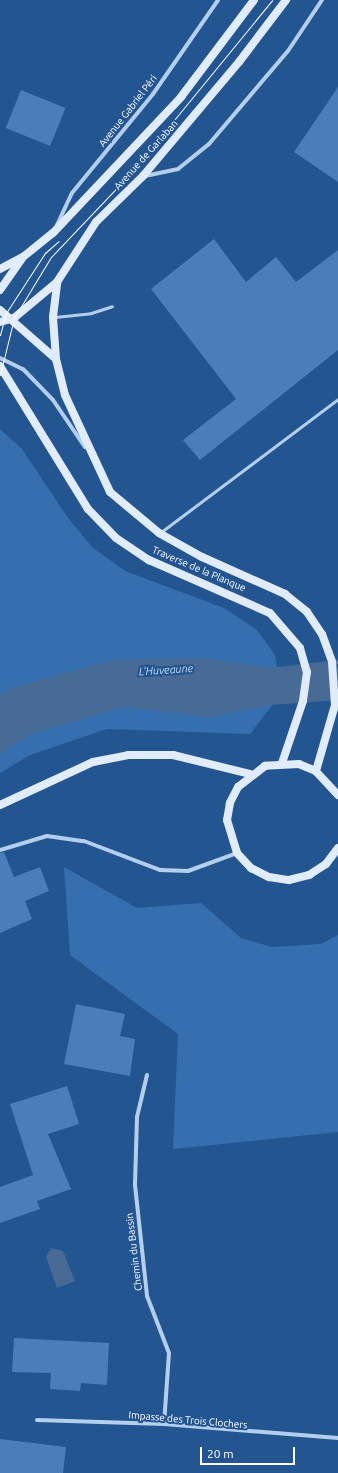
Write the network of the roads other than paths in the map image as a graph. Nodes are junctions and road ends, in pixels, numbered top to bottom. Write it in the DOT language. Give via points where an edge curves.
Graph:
graph roads {
  1 [pos="218,0"];
  2 [pos="254,0"];
  3 [pos="286,0"];
  4 [pos="322,0"];
  5 [pos="143,176"];
  6 [pos="53,233"];
  7 [pos="23,257"];
  8 [pos="0,269"];
  9 [pos="57,282"];
  10 [pos="0,290"];
  11 [pos="112,306"];
  12 [pos="0,310"];
  13 [pos="53,317"];
  14 [pos="14,318"];
  15 [pos="0,322"];
  16 [pos="0,358"];
  17 [pos="56,359"];
  18 [pos="0,366"];
  19 [pos="59,370"];
  20 [pos="338,399"];
  21 [pos="92,457"];
  22 [pos="160,533"];
  23 [pos="282,763"];
  24 [pos="316,770"];
  25 [pos="250,774"];
  26 [pos="338,795"];
  27 [pos="0,805"];
  28 [pos="338,848"];
  29 [pos="0,850"];
  30 [pos="237,853"];
  31 [pos="147,1076"];
  32 [pos="37,1420"];
  33 [pos="164,1424"];
  34 [pos="338,1438"];
  1 -- 6 [label="street, Avenue Gabriel Péri" via="153,94 72,193"];
  2 -- 6 [label="main road, Avenue de Garlaban" via="181,97"];
  3 -- 5 [label="main road, Avenue de Garlaban"];
  4 -- 5 [label="street" via="288,51 209,144 178,169"];
  5 -- 9 [label="main road, Avenue de Garlaban" via="96,222"];
  6 -- 7 [label="main road, Avenue de Garlaban"];
  7 -- 8 [label="main road, Avenue de Garlaban"];
  7 -- 10 [label="main road"];
  9 -- 13 [label="main road, Avenue de Garlaban"];
  9 -- 14 [label="main road"];
  11 -- 13 [label="lane" via="91,313"];
  12 -- 14 [label="main road"];
  13 -- 17 [label="main road, Avenue de Garlaban"];
  14 -- 15 [label="main road"];
  14 -- 17 [label="main road"];
  16 -- 21 [label="street" via="23,369 53,400"];
  17 -- 19 [label="main road, Avenue de Garlaban"];
  18 -- 23 [label="main road, Traverse de la Planque" via="15,386 88,508 116,538 149,560 251,602 286,628 300,648 307,672 298,716"];
  19 -- 21 [label="main road, Traverse de la Planque" via="65,395"];
  20 -- 22 [label="lane"];
  21 -- 22 [label="main road, Traverse de la Planque" via="110,492"];
  22 -- 24 [label="main road, Traverse de la Planque" via="202,558 285,594 306,612 322,634 332,662 333,718"];
  23 -- 24 [label="main road"];
  23 -- 25 [label="main road"];
  24 -- 26 [label="main road"];
  25 -- 27 [label="main road" via="173,755 128,755 93,762"];
  25 -- 30 [label="main road" via="230,803 229,837"];
  28 -- 30 [label="main road" via="326,864 309,875 289,880 269,877 251,868"];
  29 -- 30 [label="street" via="47,836 84,841 160,870 188,871"];
  31 -- 33 [label="street, Chemin du Bassin" via="136,1117 135,1185 147,1296 169,1353"];
  32 -- 33 [label="street, Impasse des Trois Clochers"];
  33 -- 34 [label="street, Impasse des Trois Clochers"];
}
